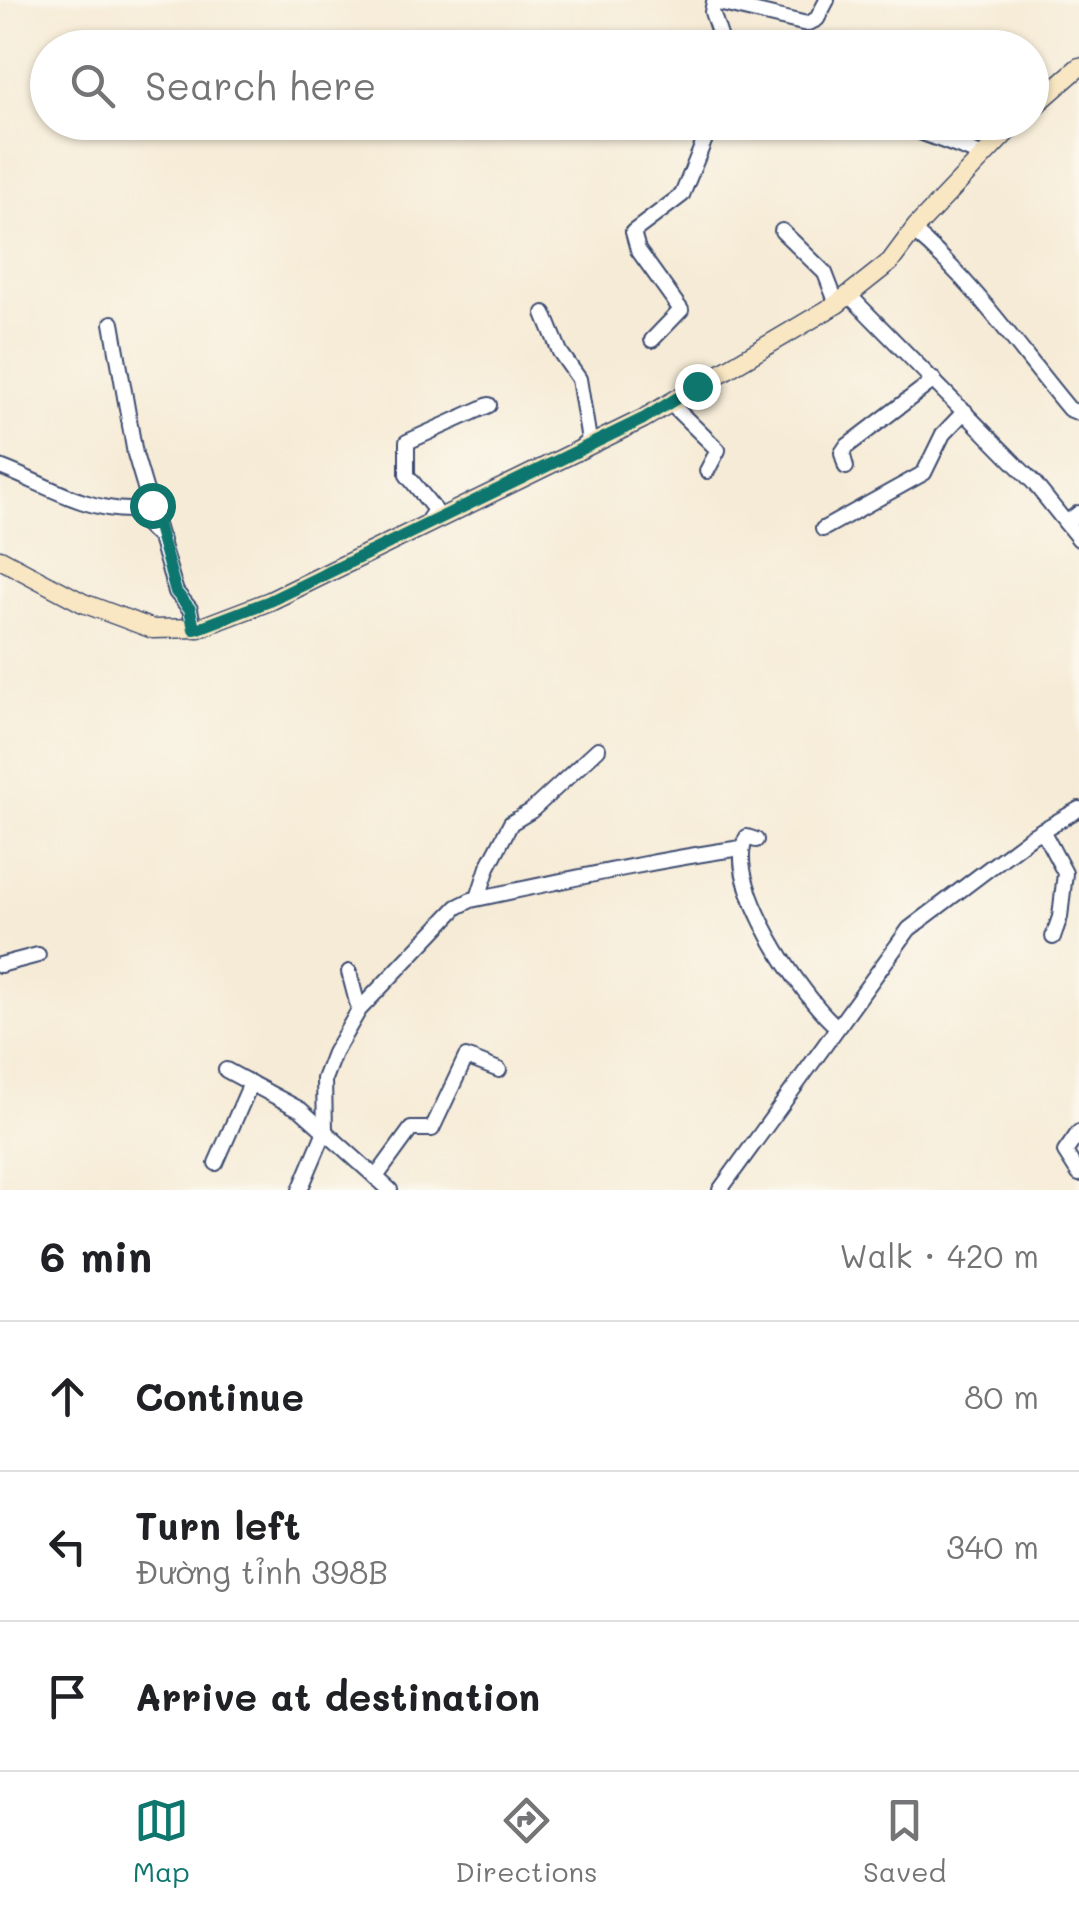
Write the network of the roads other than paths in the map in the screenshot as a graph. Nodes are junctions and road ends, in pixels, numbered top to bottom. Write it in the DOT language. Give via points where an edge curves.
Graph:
graph roads {
  1 [pos="827,0"];
  2 [pos="718,30"];
  3 [pos="1079,67"];
  4 [pos="1049,93"];
  5 [pos="705,140"];
  6 [pos="942,140"];
  7 [pos="999,140"];
  8 [pos="984,156"];
  9 [pos="782,231"];
  10 [pos="913,231"];
  11 [pos="844,300"];
  12 [pos="544,313"];
  13 [pos="112,323"];
  14 [pos="652,340"];
  15 [pos="934,380"];
  16 [pos="670,402"];
  17 [pos="489,405"];
  18 [pos="964,411"];
  19 [pos="1079,414"];
  20 [pos="579,449"];
  21 [pos="0,467"];
  22 [pos="846,468"];
  23 [pos="707,471"];
  24 [pos="1079,513"];
  25 [pos="427,522"];
  26 [pos="1066,524"];
  27 [pos="824,529"];
  28 [pos="1079,539"];
  29 [pos="162,540"];
  30 [pos="0,559"];
  31 [pos="194,629"];
  32 [pos="598,749"];
  33 [pos="1079,810"];
  34 [pos="1042,830"];
  35 [pos="756,840"];
  36 [pos="741,848"];
  37 [pos="478,898"];
  38 [pos="1053,937"];
  39 [pos="38,955"];
  40 [pos="0,965"];
  41 [pos="348,972"];
  42 [pos="359,1010"];
  43 [pos="837,1026"];
  44 [pos="226,1070"];
  45 [pos="500,1070"];
  46 [pos="252,1083"];
  47 [pos="325,1131"];
  48 [pos="1079,1132"];
  49 [pos="216,1163"];
  50 [pos="1079,1174"];
  51 [pos="376,1177"];
  52 [pos="300,1190"];
  53 [pos="390,1190"];
  54 [pos="720,1190"];
  1 -- 2 [label="street" via="807,24 714,2"];
  3 -- 4 [label="main road"];
  5 -- 14 [label="street" via="682,196 633,232 638,250 681,310"];
  6 -- 8 [label="street"];
  7 -- 8 [label="main road"];
  8 -- 10 [label="main road"];
  9 -- 11 [label="street"];
  10 -- 11 [label="main road" via="890,262"];
  10 -- 19 [label="street" via="959,269 1024,357"];
  11 -- 15 [label="street"];
  11 -- 16 [label="main road"];
  12 -- 20 [label="street" via="579,379 588,440"];
  13 -- 29 [label="street" via="135,454"];
  15 -- 18 [label="street"];
  15 -- 22 [label="street" via="846,447"];
  16 -- 20 [label="main road"];
  16 -- 23 [label="street" via="718,450"];
  17 -- 25 [label="street" via="407,442 407,475 435,510"];
  18 -- 26 [label="street"];
  18 -- 27 [label="street" via="943,434 924,473"];
  20 -- 25 [label="main road"];
  21 -- 29 [label="street" via="66,497 130,510"];
  24 -- 26 [label="street"];
  25 -- 31 [label="main road" via="270,601"];
  26 -- 28 [label="street"];
  29 -- 31 [label="street"];
  30 -- 31 [label="main road" via="122,620"];
  32 -- 37 [label="street" via="511,822"];
  33 -- 34 [label="street"];
  34 -- 38 [label="street" via="1065,873"];
  34 -- 43 [label="street" via="909,929"];
  35 -- 36 [label="street" via="747,836"];
  36 -- 37 [label="street"];
  36 -- 43 [label="street" via="744,884 775,944 813,1003"];
  37 -- 42 [label="street" via="456,907"];
  39 -- 40 [label="street"];
  41 -- 42 [label="street"];
  42 -- 47 [label="street" via="325,1072"];
  43 -- 54 [label="street"];
  44 -- 46 [label="street"];
  45 -- 51 [label="street" via="466,1057 432,1128 411,1129"];
  46 -- 47 [label="street"];
  46 -- 49 [label="street"];
  47 -- 51 [label="street"];
  47 -- 52 [label="street"];
  48 -- 50 [label="street" via="1066,1152"];
  51 -- 53 [label="street"];
}
